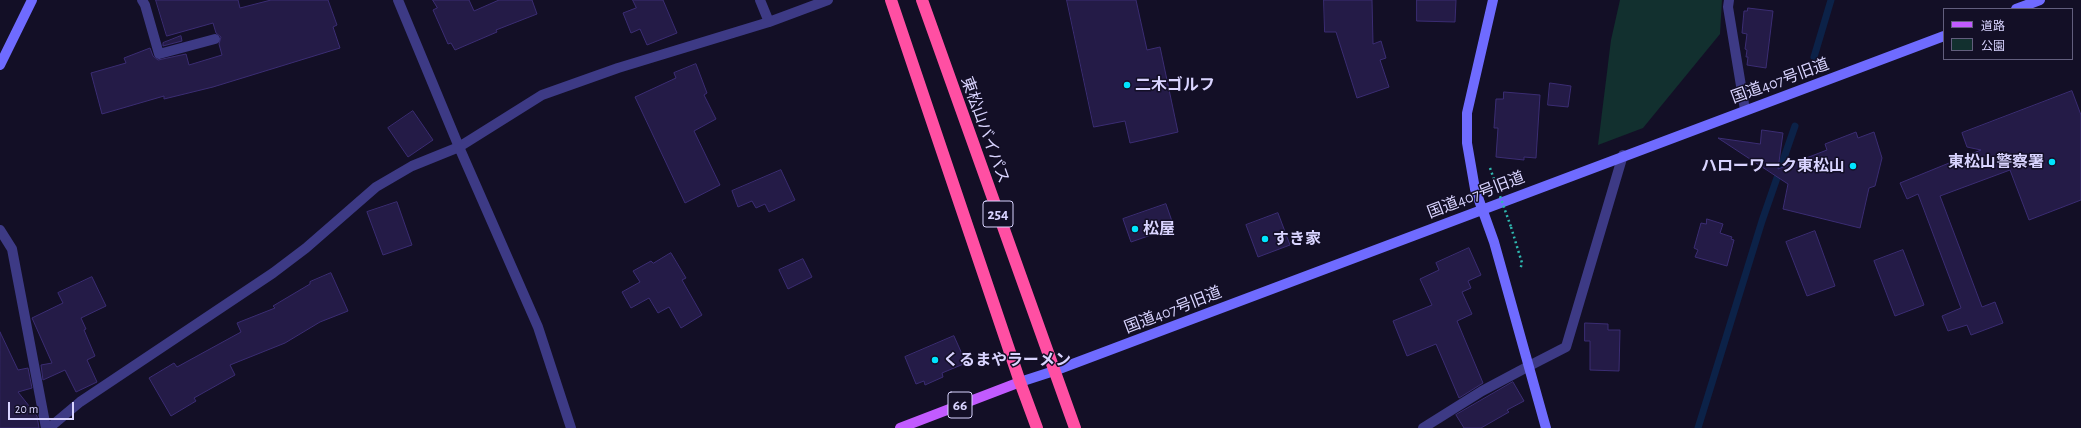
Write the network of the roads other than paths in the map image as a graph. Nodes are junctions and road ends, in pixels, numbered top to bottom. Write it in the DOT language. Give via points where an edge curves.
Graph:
graph roads {
  1 [pos="32,0"];
  2 [pos="142,0"];
  3 [pos="398,0"];
  4 [pos="760,0"];
  5 [pos="828,0"];
  6 [pos="891,0"];
  7 [pos="922,0"];
  8 [pos="1493,0"];
  9 [pos="1729,0"];
  10 [pos="2040,0"];
  11 [pos="2019,8"];
  12 [pos="769,22"];
  13 [pos="1943,36"];
  14 [pos="215,39"];
  15 [pos="0,65"];
  16 [pos="1745,110"];
  17 [pos="459,147"];
  18 [pos="1623,155"];
  19 [pos="1481,209"];
  20 [pos="0,230"];
  21 [pos="1529,366"];
  22 [pos="1054,371"];
  23 [pos="1020,382"];
  24 [pos="47,428"];
  25 [pos="571,428"];
  26 [pos="900,428"];
  27 [pos="1037,428"];
  28 [pos="1075,428"];
  29 [pos="1423,428"];
  30 [pos="1546,428"];
  1 -- 15 [label="street"];
  2 -- 14 [label="street" via="159,54"];
  3 -- 17 [label="street"];
  4 -- 12 [label="street"];
  5 -- 12 [label="street"];
  6 -- 23 [label="highway, 254"];
  7 -- 22 [label="highway, 東松山バイパス / 254"];
  8 -- 19 [label="street" via="1467,113 1467,143"];
  9 -- 16 [label="street"];
  10 -- 11 [label="street"];
  12 -- 17 [label="street" via="618,68 542,95"];
  13 -- 16 [label="street, 国道407号旧道"];
  16 -- 18 [label="street, 国道407号旧道"];
  17 -- 24 [label="street" via="412,166 376,187 306,248 272,273 80,402"];
  17 -- 25 [label="street" via="538,327"];
  18 -- 19 [label="street, 国道407号旧道"];
  18 -- 21 [label="street" via="1566,347"];
  19 -- 21 [label="street" via="1494,242"];
  19 -- 22 [label="street, 国道407号旧道"];
  20 -- 24 [label="street" via="12,249"];
  21 -- 29 [label="street" via="1482,391"];
  21 -- 30 [label="street"];
  22 -- 23 [label="street, 国道407号旧道"];
  22 -- 28 [label="highway, 東松山バイパス / 254"];
  23 -- 26 [label="main road, 66"];
  23 -- 27 [label="highway, 254"];
}
